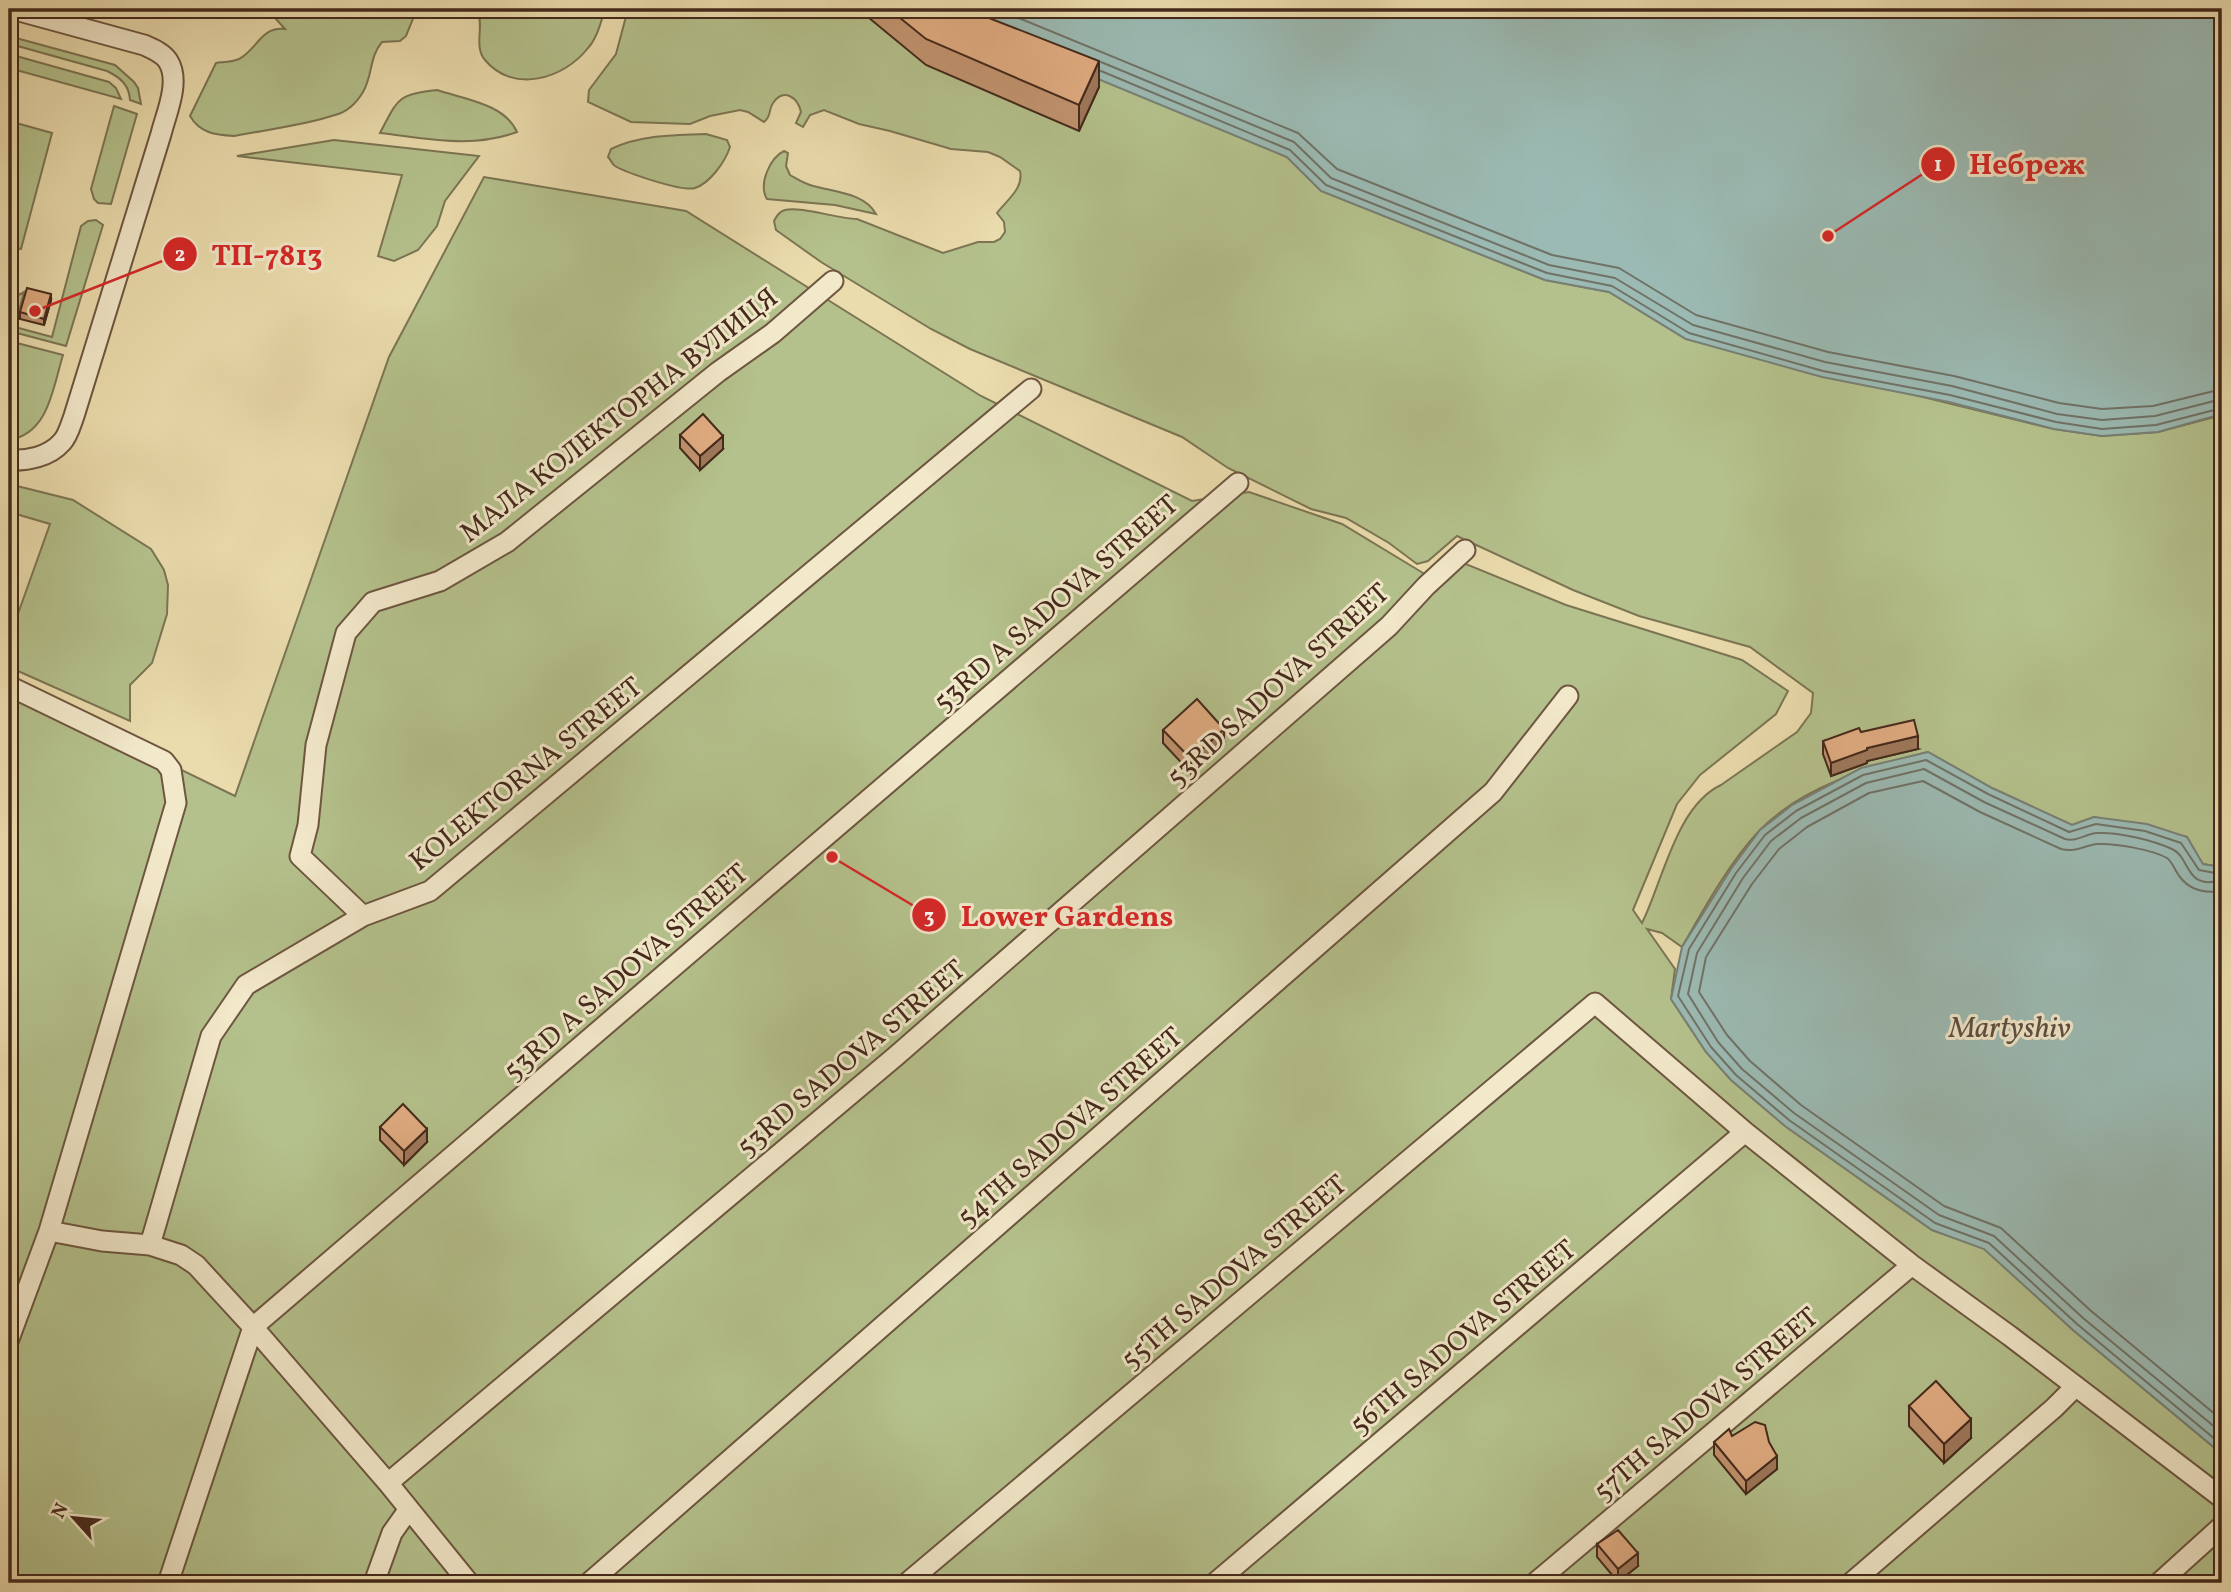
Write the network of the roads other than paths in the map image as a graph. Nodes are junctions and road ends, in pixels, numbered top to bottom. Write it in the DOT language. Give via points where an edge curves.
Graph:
graph roads {
  1 [pos="12,9"];
  2 [pos="833,281"];
  3 [pos="1031,389"];
  4 [pos="16,460"];
  5 [pos="1238,483"];
  6 [pos="1465,550"];
  7 [pos="9,686"];
  8 [pos="1568,696"];
  9 [pos="363,916"];
  10 [pos="1745,1132"];
  11 [pos="49,1231"];
  12 [pos="150,1245"];
  13 [pos="1912,1265"];
  14 [pos="253,1327"];
  15 [pos="9,1339"];
  16 [pos="2075,1387"];
  17 [pos="388,1483"];
  18 [pos="2222,1498"];
  19 [pos="409,1508"];
  20 [pos="2222,1526"];
  21 [pos="168,1583"];
  22 [pos="374,1583"];
  23 [pos="469,1583"];
  24 [pos="589,1583"];
  25 [pos="908,1583"];
  26 [pos="1215,1583"];
  27 [pos="1535,1583"];
  28 [pos="1851,1583"];
  29 [pos="2159,1583"];
  1 -- 4 [label="street" via="144,45 169,62 173,76 161,134 74,416 62,442 45,454"];
  2 -- 9 [label="street, МАЛА КОЛЕКТОРНА ВУЛИЦЯ" via="507,542 440,580 373,602 346,633 316,745 300,856"];
  3 -- 9 [label="street, KOLEKTORNA STREET" via="430,891"];
  5 -- 14 [label="street, 53RD A SADOVA STREET"];
  6 -- 17 [label="street, 53RD SADOVA STREET" via="1389,626 896,1056"];
  7 -- 11 [label="street" via="164,761 171,770 176,803"];
  8 -- 24 [label="street, 54TH SADOVA STREET" via="1493,792"];
  9 -- 12 [label="street, KOLEKTORNA STREET" via="246,985 211,1036"];
  10 -- 13 [label="street"];
  10 -- 25 [label="street, 55TH SADOVA STREET" via="1595,1003"];
  10 -- 26 [label="street, 56TH SADOVA STREET"];
  11 -- 12 [label="street"];
  11 -- 15 [label="street"];
  12 -- 14 [label="street" via="196,1265"];
  13 -- 16 [label="street"];
  13 -- 27 [label="street, 57TH SADOVA STREET"];
  14 -- 17 [label="street"];
  14 -- 21 [label="street"];
  16 -- 18 [label="street"];
  16 -- 28 [label="street"];
  17 -- 19 [label="street"];
  19 -- 22 [label="street" via="392,1533"];
  19 -- 23 [label="street"];
  20 -- 29 [label="street"];
}
